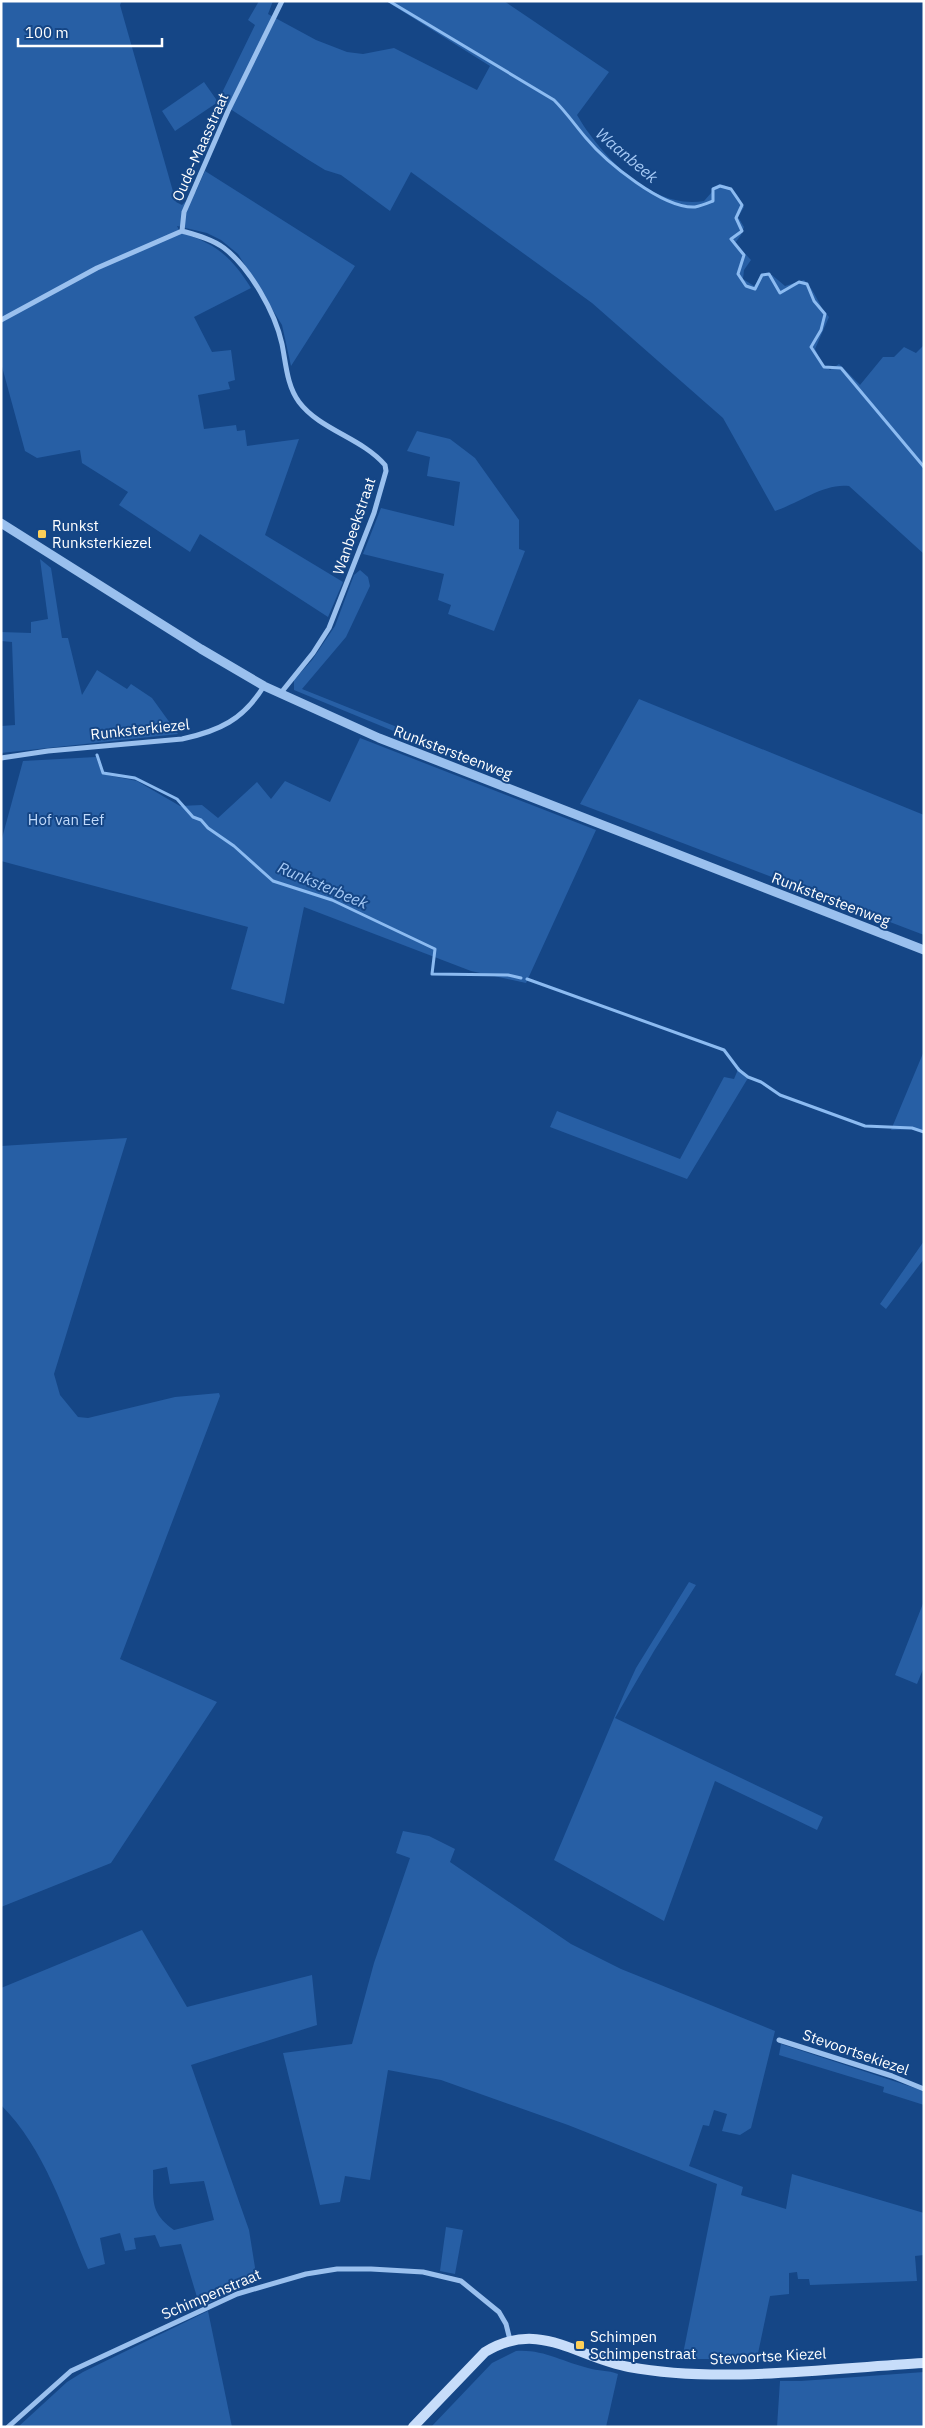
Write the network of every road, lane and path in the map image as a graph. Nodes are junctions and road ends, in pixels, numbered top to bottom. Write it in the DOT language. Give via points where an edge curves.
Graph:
graph roads {
  1 [pos="282,1"];
  2 [pos="182,231"];
  3 [pos="1,320"];
  4 [pos="1,523"];
  5 [pos="264,686"];
  6 [pos="280,694"];
  7 [pos="1,758"];
  8 [pos="924,950"];
  9 [pos="779,2040"];
  10 [pos="924,2089"];
  11 [pos="510,2340"];
  12 [pos="924,2362"];
  13 [pos="8,2427"];
  14 [pos="413,2427"];
  1 -- 2 [label="street, Oude-Maasstraat" via="200,175 184,212"];
  2 -- 3 [label="street" via="97,268"];
  2 -- 6 [label="street, Wanbeekstraat" via="223,247 248,275 277,322 291,390 300,404 385,465 374,513 329,628"];
  4 -- 5 [label="street, Runkstersteenweg"];
  5 -- 6 [label="street, Runkstersteenweg"];
  5 -- 7 [label="street, Runksterkiezel" via="253,704 241,714 204,734"];
  6 -- 8 [label="street, Runkstersteenweg" via="379,738"];
  9 -- 10 [label="street, Stevoortsekiezel"];
  11 -- 12 [label="main road, Stevoortse Kiezel" via="538,2337 626,2366 673,2374 731,2374"];
  11 -- 13 [label="street, Schimpenstraat" via="499,2312 461,2281 423,2272 371,2269 337,2269 306,2274 237,2294 71,2371"];
  11 -- 14 [label="main road, Stevoortse Kiezel" via="485,2352"];
}
